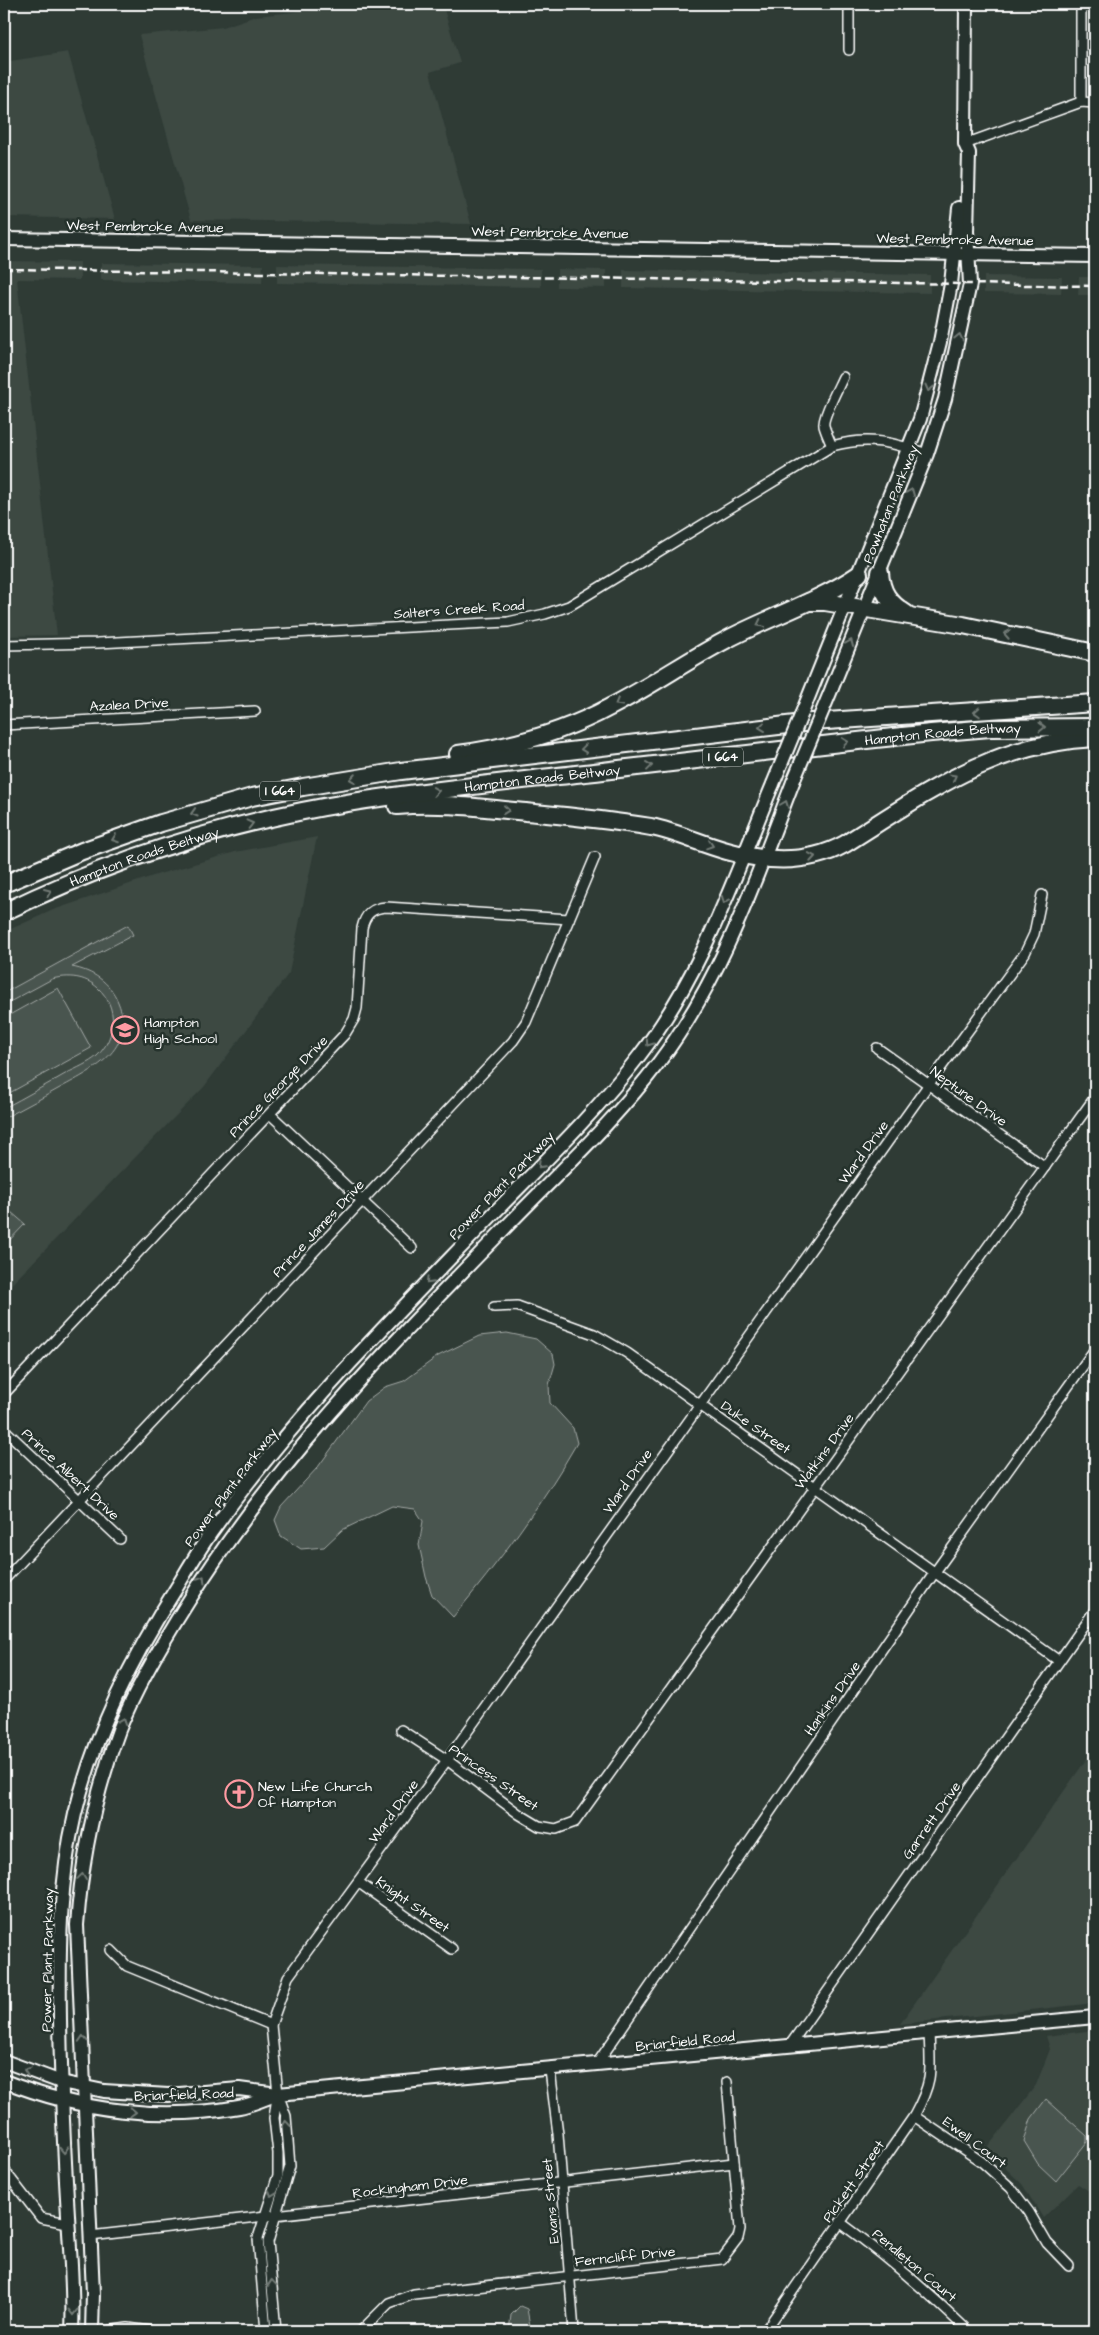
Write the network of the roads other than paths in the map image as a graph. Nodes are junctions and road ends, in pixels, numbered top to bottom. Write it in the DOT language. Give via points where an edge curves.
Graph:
graph roads {
  1 [pos="850,4"];
  2 [pos="966,4"];
  3 [pos="1081,4"];
  4 [pos="849,50"];
  5 [pos="1081,102"];
  6 [pos="1095,103"];
  7 [pos="965,144"];
  8 [pos="4,239"];
  9 [pos="955,254"];
  10 [pos="968,254"];
  11 [pos="1095,256"];
  12 [pos="842,377"];
  13 [pos="832,446"];
  14 [pos="910,448"];
  15 [pos="927,454"];
  16 [pos="880,572"];
  17 [pos="859,574"];
  18 [pos="804,604"];
  19 [pos="846,607"];
  20 [pos="865,609"];
  21 [pos="911,616"];
  22 [pos="4,645"];
  23 [pos="1095,653"];
  24 [pos="1095,704"];
  25 [pos="255,711"];
  26 [pos="4,725"];
  27 [pos="1095,727"];
  28 [pos="1095,738"];
  29 [pos="401,771"];
  30 [pos="353,802"];
  31 [pos="744,855"];
  32 [pos="595,857"];
  33 [pos="764,858"];
  34 [pos="4,884"];
  35 [pos="1042,895"];
  36 [pos="4,912"];
  37 [pos="569,919"];
  38 [pos="877,1048"];
  39 [pos="929,1084"];
  40 [pos="1095,1097"];
  41 [pos="270,1114"];
  42 [pos="1045,1167"];
  43 [pos="362,1201"];
  44 [pos="412,1248"];
  45 [pos="494,1307"];
  46 [pos="1095,1348"];
  47 [pos="4,1394"];
  48 [pos="699,1404"];
  49 [pos="4,1429"];
  50 [pos="816,1486"];
  51 [pos="79,1500"];
  52 [pos="120,1539"];
  53 [pos="935,1572"];
  54 [pos="4,1580"];
  55 [pos="1095,1610"];
  56 [pos="1059,1660"];
  57 [pos="401,1730"];
  58 [pos="446,1760"];
  59 [pos="575,1822"];
  60 [pos="358,1882"];
  61 [pos="452,1948"];
  62 [pos="111,1950"];
  63 [pos="1095,2017"];
  64 [pos="270,2025"];
  65 [pos="928,2034"];
  66 [pos="790,2045"];
  67 [pos="4,2062"];
  68 [pos="596,2065"];
  69 [pos="550,2070"];
  70 [pos="4,2081"];
  71 [pos="61,2082"];
  72 [pos="727,2082"];
  73 [pos="85,2088"];
  74 [pos="278,2094"];
  75 [pos="61,2101"];
  76 [pos="85,2107"];
  77 [pos="914,2116"];
  78 [pos="734,2163"];
  79 [pos="4,2170"];
  80 [pos="562,2182"];
  81 [pos="276,2215"];
  82 [pos="264,2216"];
  83 [pos="68,2223"];
  84 [pos="840,2223"];
  85 [pos="90,2236"];
  86 [pos="1069,2266"];
  87 [pos="570,2276"];
  88 [pos="768,2330"];
  89 [pos="72,2331"];
  90 [pos="92,2331"];
  91 [pos="107,2331"];
  92 [pos="150,2331"];
  93 [pos="266,2331"];
  94 [pos="276,2331"];
  95 [pos="361,2331"];
  96 [pos="574,2331"];
  97 [pos="968,2331"];
  1 -- 4 [label="street"];
  2 -- 7 [label="main road, Powhatan Parkway"];
  3 -- 5 [label="street"];
  5 -- 6 [label="street"];
  5 -- 7 [label="street"];
  7 -- 9 [label="main road, Powhatan Parkway" via="961,151"];
  7 -- 10 [label="main road, Powhatan Parkway" via="969,153"];
  8 -- 9 [label="main road, West Pembroke Avenue"];
  9 -- 10 [label="main road, West Pembroke Avenue"];
  9 -- 14 [label="main road, Powhatan Parkway, one-way" via="928,392"];
  10 -- 11 [label="main road, West Pembroke Avenue"];
  15 -- 10 [label="main road, Powhatan Parkway, one-way" via="945,399 970,284"];
  12 -- 13 [label="street" via="835,399 824,416"];
  13 -- 14 [label="street, Salters Creek Road" via="865,439"];
  13 -- 22 [label="street, Salters Creek Road" via="569,606 545,614 508,622"];
  14 -- 15 [label="street, Salters Creek Road"];
  14 -- 17 [label="main road, Powhatan Parkway"];
  16 -- 15 [label="main road, Powhatan Parkway, one-way"];
  16 -- 20 [label="main road, Powhatan Parkway"];
  16 -- 21 [label="highway" via="885,594"];
  17 -- 18 [label="highway"];
  17 -- 19 [label="main road, Powhatan Parkway"];
  18 -- 19 [label="highway" via="814,601"];
  18 -- 29 [label="highway, one-way" via="727,640 610,708 579,722 528,739 437,757"];
  19 -- 20 [label="highway"];
  19 -- 31 [label="main road, Powhatan Parkway, bridge"];
  20 -- 21 [label="highway"];
  33 -- 20 [label="main road, Powhatan Parkway, one-way, bridge"];
  23 -- 21 [label="highway, one-way"];
  24 -- 29 [label="highway, Hampton Roads Beltway / I 664, one-way" via="812,722"];
  25 -- 26 [label="street, Azalea Drive"];
  30 -- 27 [label="highway, Hampton Roads Beltway / I 664, one-way" via="931,733 990,728"];
  33 -- 28 [label="highway, one-way" via="812,858 829,853 974,766 1041,744"];
  29 -- 34 [label="highway, Hampton Roads Beltway / I 664, one-way" via="303,787 203,810 82,851"];
  30 -- 31 [label="highway, one-way" via="382,808 434,804 628,823"];
  36 -- 30 [label="highway, Hampton Roads Beltway / I 664, one-way" via="88,875 167,848 245,825"];
  31 -- 33 [label="highway"];
  31 -- 71 [label="main road, Power Plant Parkway, one-way" via="696,966 641,1053 593,1111 309,1409 214,1528 145,1638 104,1722 72,1828 60,1921"];
  32 -- 37 [label="street, Prince James Drive"];
  73 -- 33 [label="main road, one-way" via="77,1925 84,1857 109,1758 148,1668 238,1526 344,1395 616,1113 660,1062 713,974"];
  35 -- 39 [label="street, Ward Drive" via="1036,928 1025,953"];
  37 -- 41 [label="street, Prince George Drive" via="386,907 370,912 362,928 357,1008 350,1028"];
  37 -- 43 [label="street, Prince James Drive" via="520,1031"];
  38 -- 39 [label="street, Neptune Drive"];
  39 -- 42 [label="street, Neptune Drive"];
  39 -- 48 [label="street, Ward Drive"];
  40 -- 42 [label="street, Watkins Drive"];
  41 -- 43 [label="street"];
  41 -- 47 [label="street, Prince George Drive"];
  42 -- 50 [label="street, Watkins Drive"];
  43 -- 44 [label="street"];
  43 -- 51 [label="street, Prince James Drive"];
  45 -- 48 [label="street, Duke Street" via="517,1306 594,1334"];
  46 -- 53 [label="street, Hankins Drive"];
  48 -- 50 [label="street, Duke Street"];
  48 -- 58 [label="street, Ward Drive"];
  49 -- 51 [label="street, Prince Albert Drive"];
  50 -- 53 [label="street, Duke Street"];
  50 -- 59 [label="street, Watkins Drive"];
  51 -- 52 [label="street, Prince Albert Drive"];
  51 -- 54 [label="street, Prince James Drive"];
  53 -- 56 [label="street, Duke Street"];
  53 -- 68 [label="street, Hankins Drive"];
  55 -- 56 [label="street, Garrett Drive"];
  56 -- 66 [label="street, Garrett Drive"];
  57 -- 58 [label="street, Princess Street"];
  58 -- 59 [label="street, Princess Street" via="539,1826 556,1829"];
  58 -- 60 [label="street, Ward Drive"];
  60 -- 61 [label="street, Knight Street"];
  60 -- 64 [label="street, Ward Drive" via="288,1977"];
  62 -- 64 [label="street" via="127,1966"];
  63 -- 65 [label="main road, Briarfield Road"];
  64 -- 74 [label="street, Ward Drive"];
  65 -- 66 [label="main road, Briarfield Road"];
  65 -- 77 [label="street, Pickett Street" via="931,2072 927,2092"];
  66 -- 68 [label="main road, Briarfield Road"];
  71 -- 67 [label="main road, Briarfield Road, one-way"];
  68 -- 69 [label="main road, Briarfield Road"];
  69 -- 74 [label="main road, Briarfield Road"];
  69 -- 80 [label="street, Evans Street"];
  70 -- 75 [label="main road, Briarfield Road"];
  71 -- 73 [label="main road, Briarfield Road"];
  71 -- 75 [label="main road, Power Plant Parkway"];
  72 -- 78 [label="street, Ferncliff Drive"];
  73 -- 74 [label="main road, Briarfield Road" via="150,2094 239,2090"];
  73 -- 76 [label="main road"];
  76 -- 74 [label="main road, Briarfield Road, one-way" via="186,2112 241,2107"];
  81 -- 74 [label="street, one-way" via="290,2166 286,2116"];
  74 -- 82 [label="street, one-way" via="274,2118 278,2175"];
  75 -- 76 [label="main road, Briarfield Road"];
  75 -- 83 [label="main road, Power Plant Parkway, one-way"];
  76 -- 85 [label="main road"];
  77 -- 84 [label="street, Pickett Street"];
  77 -- 86 [label="street, Ewell Court" via="982,2162 1011,2188 1048,2243"];
  78 -- 80 [label="street, Rockingham Drive"];
  78 -- 87 [label="street, Ferncliff Drive" via="740,2229 738,2238 722,2259"];
  79 -- 83 [label="street" via="41,2218"];
  80 -- 81 [label="street, Rockingham Drive"];
  80 -- 87 [label="street, Evans Street"];
  81 -- 82 [label="street, Rockingham Drive"];
  94 -- 81 [label="street, one-way" via="268,2242"];
  82 -- 85 [label="street, Rockingham Drive"];
  82 -- 93 [label="street" via="258,2252"];
  83 -- 89 [label="main road, Power Plant Parkway, one-way"];
  84 -- 88 [label="street, Pickett Street"];
  84 -- 97 [label="street, Pendleton Court" via="912,2277"];
  85 -- 90 [label="main road"];
  87 -- 95 [label="street, Ferncliff Drive" via="414,2294 390,2303"];
  87 -- 96 [label="street, Evans Street"];
  91 -- 92 [label="street" via="128,2328"];
}
